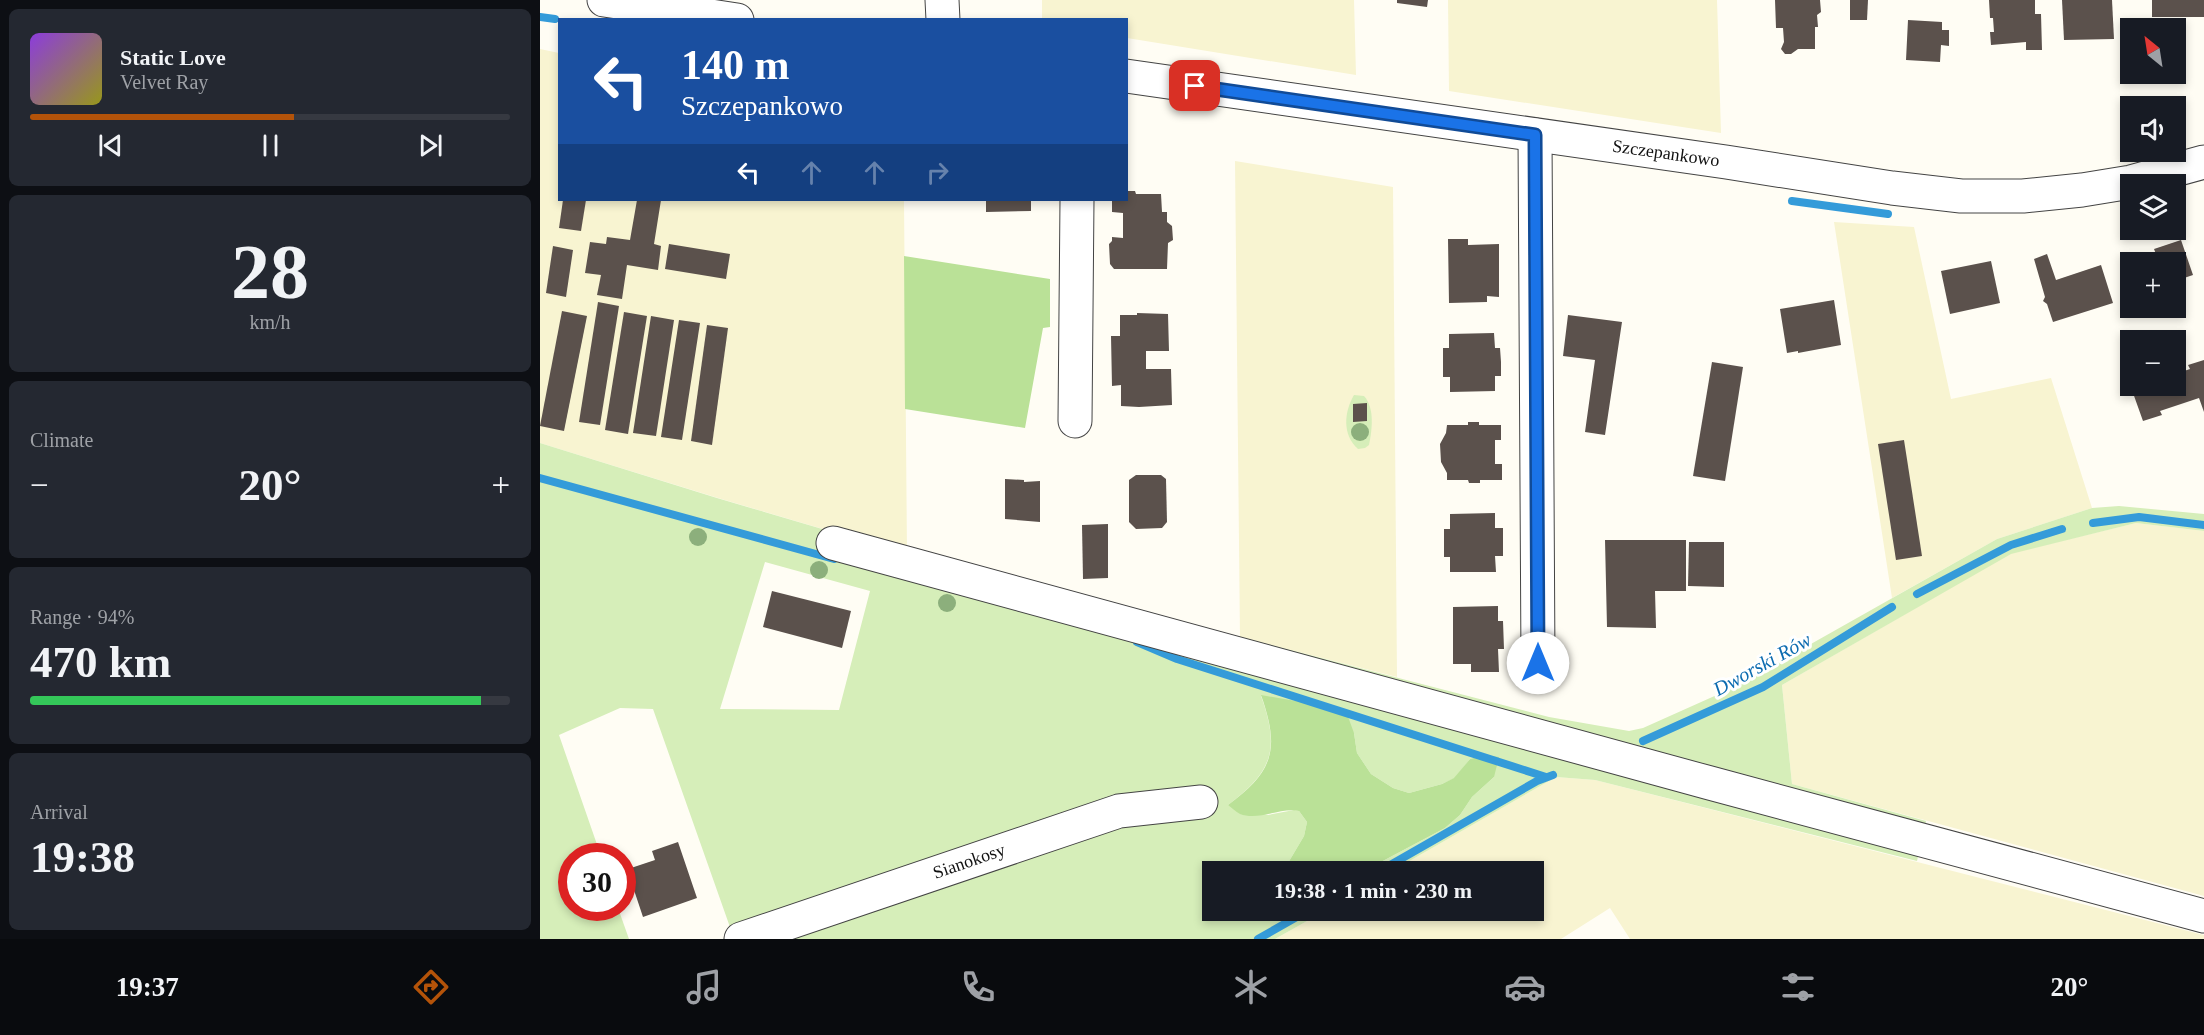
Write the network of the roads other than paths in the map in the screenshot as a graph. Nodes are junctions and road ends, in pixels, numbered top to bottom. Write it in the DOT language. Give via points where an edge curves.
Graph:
graph roads {
  1 [pos="604,0"];
  2 [pos="942,0"];
  3 [pos="724,18"];
  4 [pos="943,18"];
  5 [pos="1128,76"];
  6 [pos="1535,135"];
  7 [pos="2204,162"];
  8 [pos="1077,201"];
  9 [pos="1075,421"];
  10 [pos="833,543"];
  11 [pos="1538,663"];
  12 [pos="1201,802"];
  13 [pos="2204,916"];
  14 [pos="741,939"];
  1 -- 3 [label="street"];
  2 -- 4 [label="street"];
  5 -- 6 [label="street, Szczepankowo"];
  6 -- 7 [label="street, Szczepankowo" via="1961,196 2024,196 2082,190 2131,182"];
  6 -- 11 [label="street"];
  8 -- 9 [label="street"];
  10 -- 13 [label="street"];
  12 -- 14 [label="street, Sianokosy" via="1119,811"];
}
